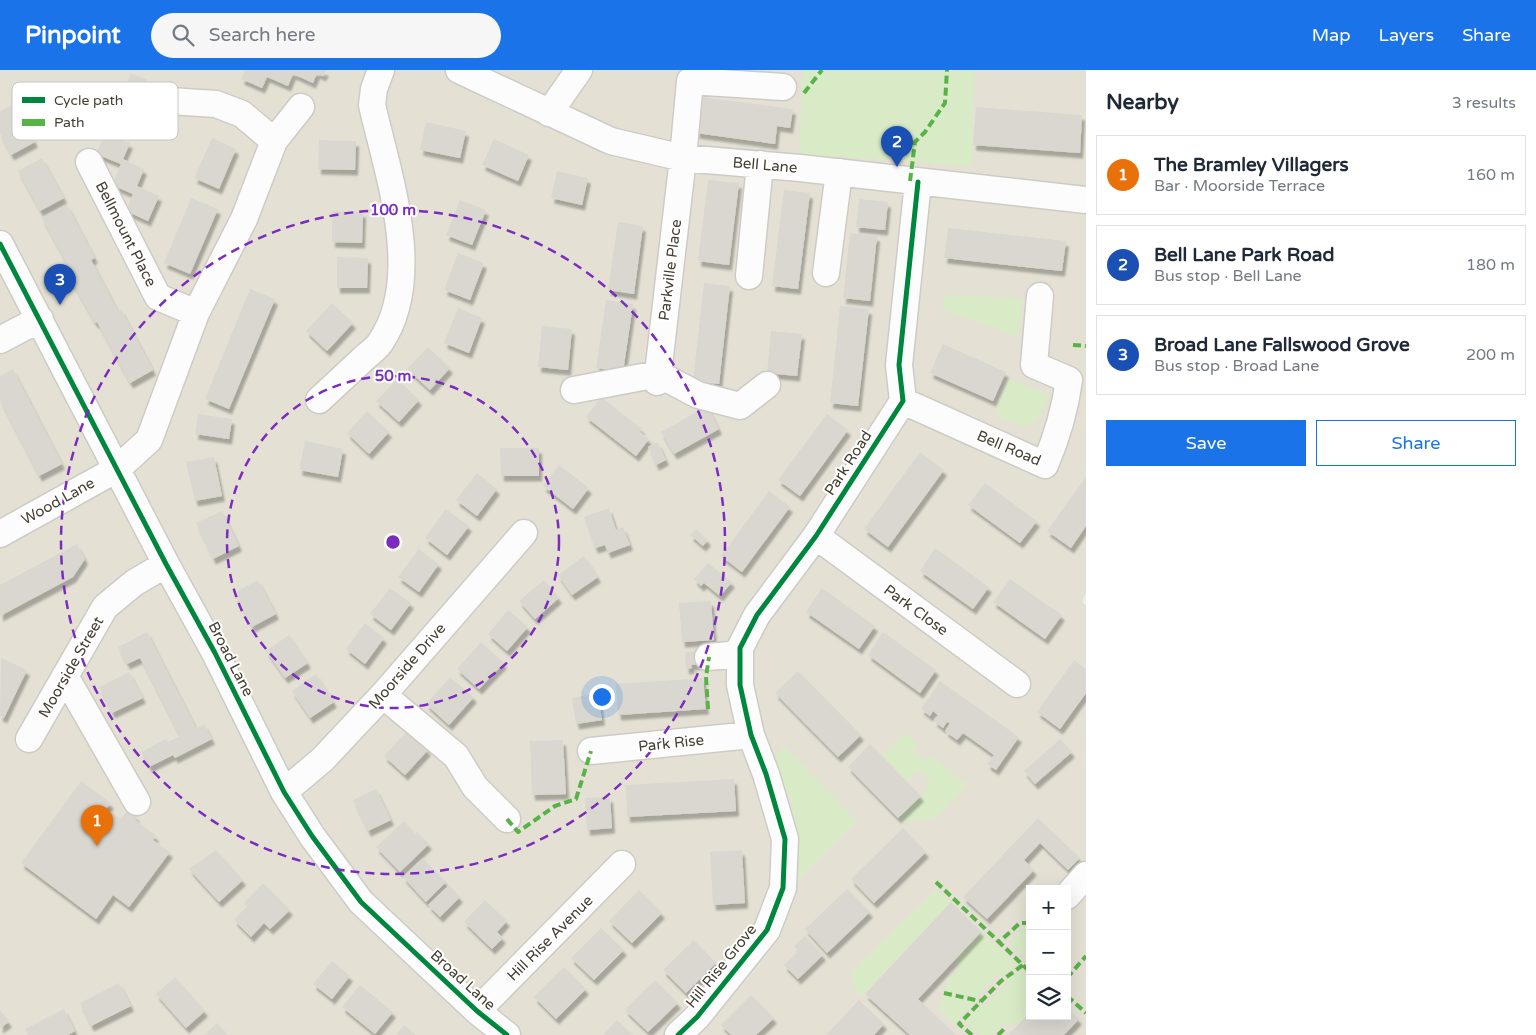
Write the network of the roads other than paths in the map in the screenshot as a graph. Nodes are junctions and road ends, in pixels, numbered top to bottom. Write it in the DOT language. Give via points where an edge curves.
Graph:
graph roads {
  1 [pos="381,70"];
  2 [pos="459,70"];
  3 [pos="578,70"];
  4 [pos="783,87"];
  5 [pos="178,102"];
  6 [pos="301,107"];
  7 [pos="549,113"];
  8 [pos="274,141"];
  9 [pos="683,158"];
  10 [pos="89,162"];
  11 [pos="760,164"];
  12 [pos="839,172"];
  13 [pos="918,182"];
  14 [pos="1086,200"];
  15 [pos="0,244"];
  16 [pos="826,273"];
  17 [pos="749,276"];
  18 [pos="1040,296"];
  19 [pos="196,313"];
  20 [pos="40,319"];
  21 [pos="0,340"];
  22 [pos="658,378"];
  23 [pos="767,385"];
  24 [pos="574,390"];
  25 [pos="318,400"];
  26 [pos="903,401"];
  27 [pos="117,469"];
  28 [pos="524,533"];
  29 [pos="0,534"];
  30 [pos="816,536"];
  31 [pos="166,564"];
  32 [pos="740,654"];
  33 [pos="708,657"];
  34 [pos="65,676"];
  35 [pos="1017,684"];
  36 [pos="383,695"];
  37 [pos="751,735"];
  38 [pos="29,739"];
  39 [pos="591,751"];
  40 [pos="284,792"];
  41 [pos="137,802"];
  42 [pos="507,819"];
  43 [pos="622,864"];
  44 [pos="1086,875"];
  45 [pos="1071,892"];
  46 [pos="477,1011"];
  47 [pos="507,1035"];
  48 [pos="678,1035"];
  1 -- 25 [label="street" via="372,105 398,211 402,266 397,306 391,326 379,345"];
  2 -- 7 [label="street, Bell Lane"];
  3 -- 7 [label="street"];
  4 -- 9 [label="street, Parkville Place" via="690,81"];
  5 -- 8 [label="street" via="216,104 242,114"];
  6 -- 8 [label="street"];
  7 -- 9 [label="street, Bell Lane" via="611,141"];
  8 -- 19 [label="street" via="244,219"];
  9 -- 11 [label="street, Bell Lane"];
  9 -- 22 [label="street, Parkville Place"];
  10 -- 19 [label="street, Bellmount Place" via="158,297"];
  11 -- 12 [label="street, Bell Lane"];
  11 -- 17 [label="street"];
  12 -- 13 [label="street, Bell Lane"];
  12 -- 16 [label="street"];
  13 -- 14 [label="street, Bell Lane"];
  13 -- 26 [label="street" via="899,365"];
  15 -- 20 [label="street, Broad Lane"];
  18 -- 26 [label="street, Bell Road" via="1034,366 1069,380 1066,405 1046,465"];
  19 -- 27 [label="street" via="149,440"];
  20 -- 21 [label="street"];
  20 -- 27 [label="street, Broad Lane"];
  22 -- 23 [label="street" via="698,395 740,406"];
  22 -- 24 [label="street"];
  26 -- 30 [label="street, Park Road"];
  27 -- 29 [label="street, Wood Lane"];
  27 -- 31 [label="street, Broad Lane"];
  28 -- 36 [label="street, Moorside Drive"];
  30 -- 32 [label="street, Park Road" via="758,615 740,648"];
  30 -- 35 [label="street, Park Close"];
  31 -- 34 [label="street, Moorside Street" via="134,583 105,607"];
  31 -- 40 [label="street, Broad Lane" via="215,653"];
  32 -- 33 [label="street"];
  32 -- 37 [label="street, Park Road" via="740,685"];
  34 -- 38 [label="street, Moorside Street"];
  34 -- 41 [label="street"];
  36 -- 40 [label="street, Moorside Drive" via="323,759"];
  36 -- 42 [label="street" via="456,756 475,787"];
  37 -- 39 [label="street, Park Rise"];
  37 -- 48 [label="street, Hill Rise Grove" via="785,839 783,888 766,930 697,1017"];
  40 -- 46 [label="street, Broad Lane" via="361,902"];
  43 -- 46 [label="street, Hill Rise Avenue"];
  44 -- 45 [label="street"];
  46 -- 47 [label="street, Broad Lane"];
}
